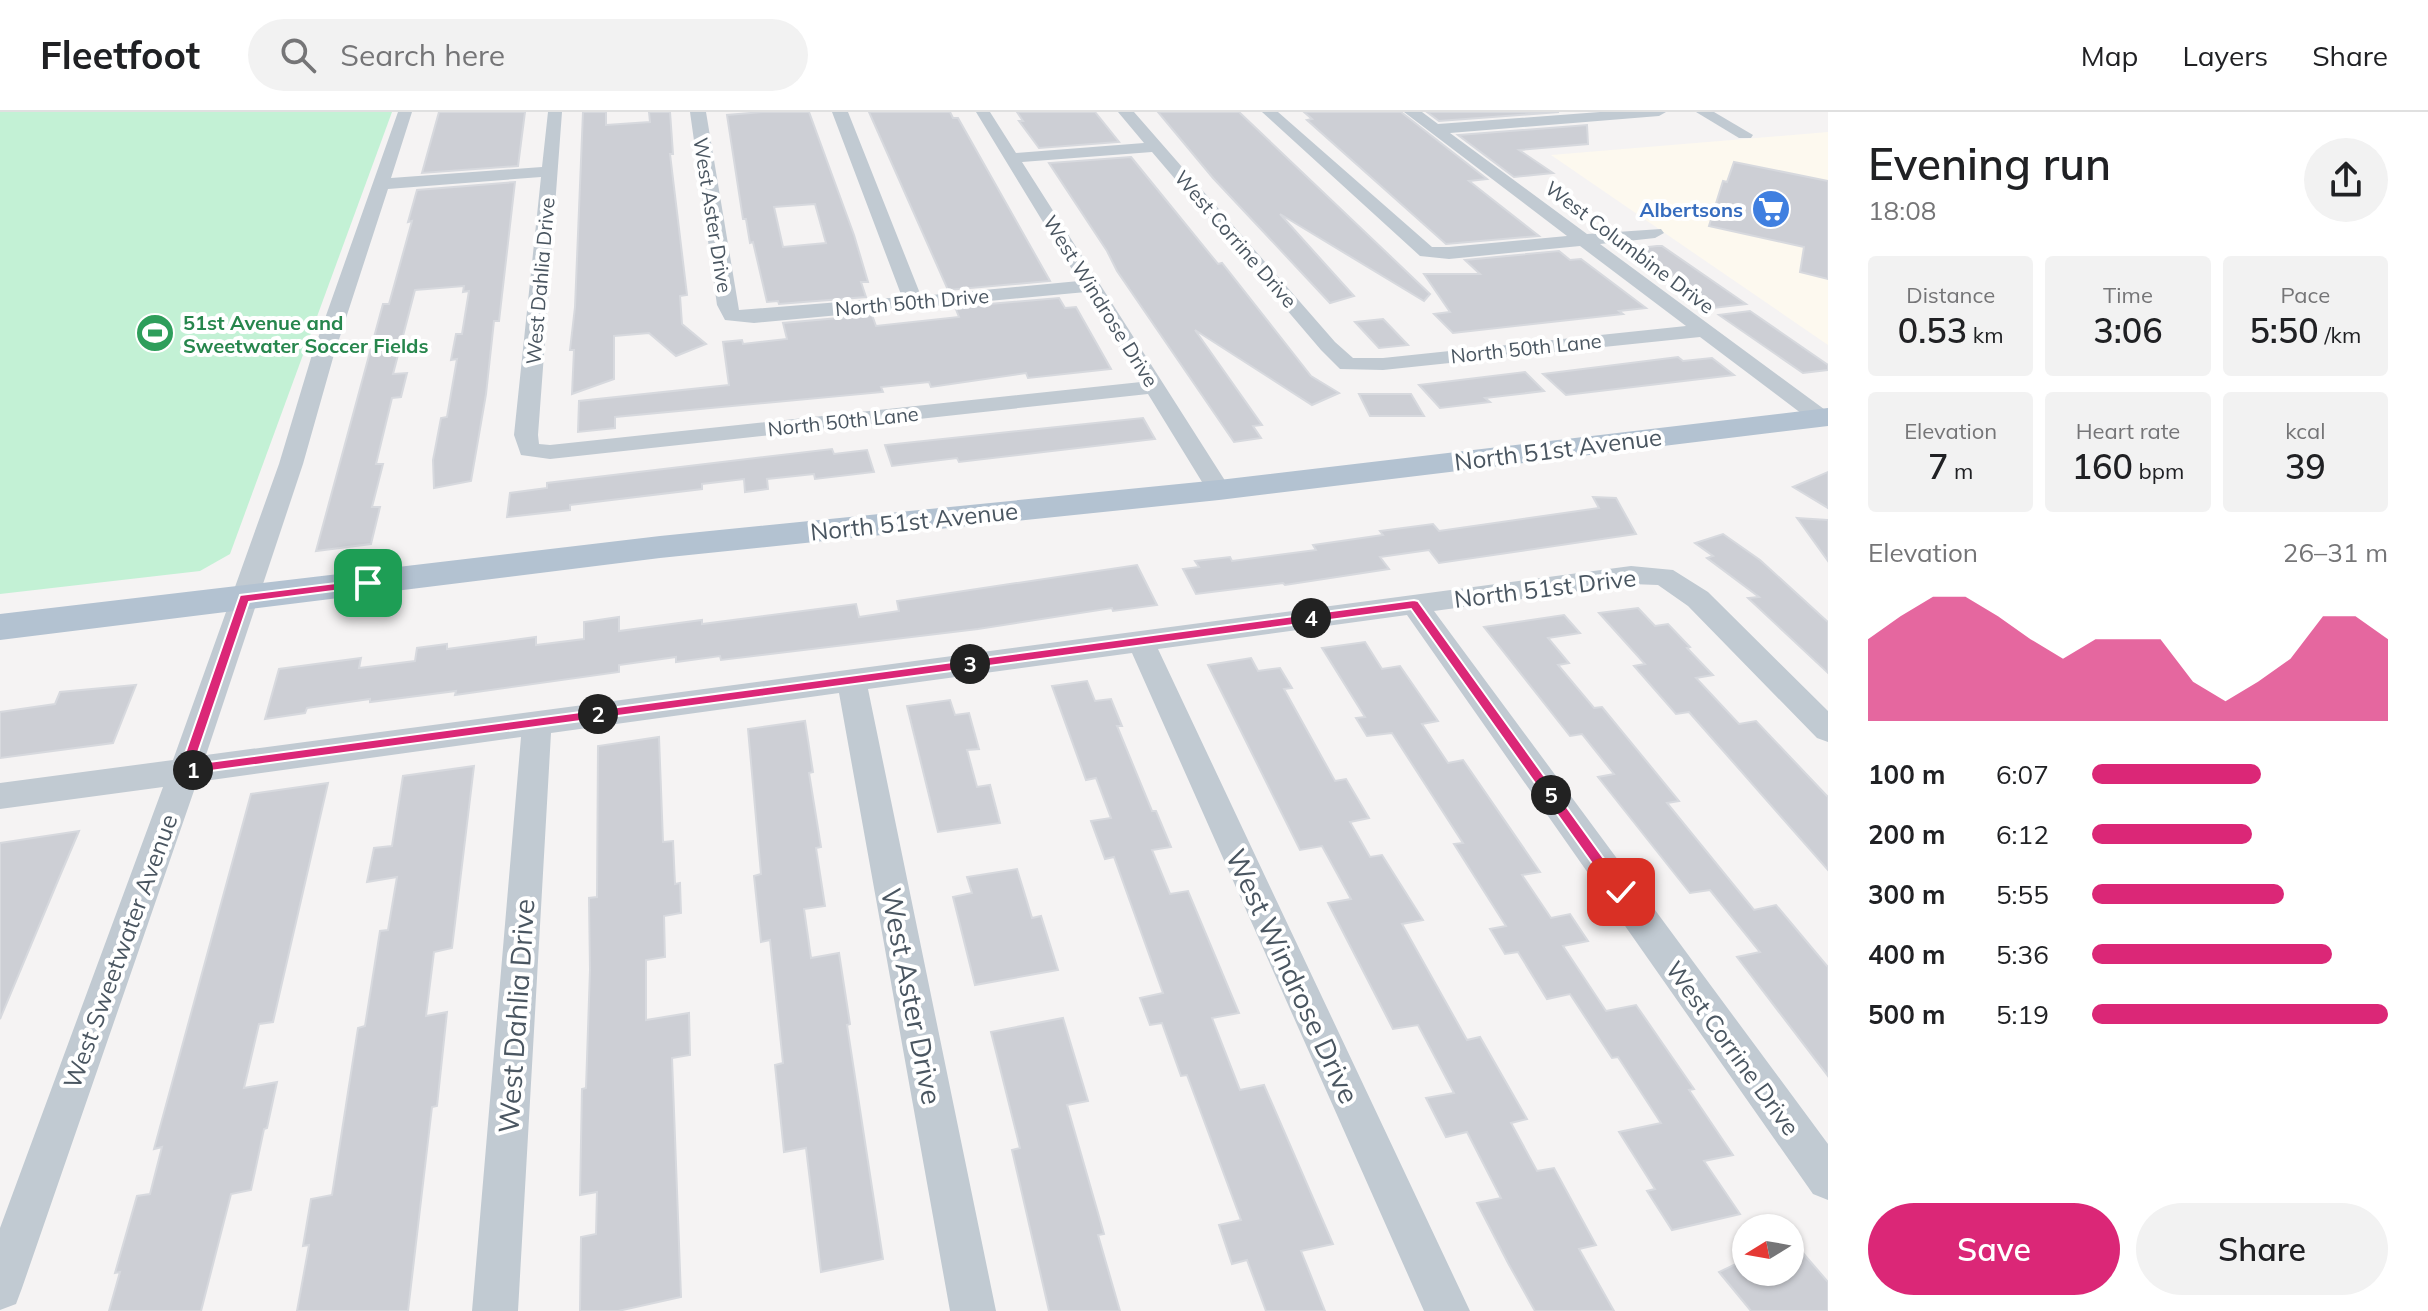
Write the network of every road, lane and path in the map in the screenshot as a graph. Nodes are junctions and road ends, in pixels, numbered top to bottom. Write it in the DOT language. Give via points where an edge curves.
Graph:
graph roads {
  1 [pos="405,112"];
  2 [pos="555,112"];
  3 [pos="698,112"];
  4 [pos="840,112"];
  5 [pos="983,112"];
  6 [pos="1126,112"];
  7 [pos="1269,112"];
  8 [pos="1412,112"];
  9 [pos="1659,112"];
  10 [pos="1703,112"];
  11 [pos="1436,129"];
  12 [pos="1745,135"];
  13 [pos="1157,147"];
  14 [pos="1012,158"];
  15 [pos="550,171"];
  16 [pos="381,184"];
  17 [pos="1655,233"];
  18 [pos="1583,240"];
  19 [pos="1092,286"];
  20 [pos="914,302"];
  21 [pos="732,316"];
  22 [pos="1704,330"];
  23 [pos="1348,364"];
  24 [pos="1156,387"];
  25 [pos="1825,418"];
  26 [pos="529,450"];
  27 [pos="1219,490"];
  28 [pos="244,598"];
  29 [pos="1414,604"];
  30 [pos="0,627"];
  31 [pos="1140,640"];
  32 [pos="851,680"];
  33 [pos="537,722"];
  34 [pos="1828,730"];
  35 [pos="185,771"];
  36 [pos="0,796"];
  37 [pos="1828,1179"];
  38 [pos="0,1288"];
  39 [pos="495,1311"];
  40 [pos="973,1311"];
  41 [pos="1447,1311"];
  1 -- 16 [label="street, West Sweetwater Avenue"];
  2 -- 15 [label="street, West Dahlia Drive"];
  3 -- 21 [label="street, West Aster Drive"];
  4 -- 20 [label="street"];
  5 -- 14 [label="street, West Windrose Drive"];
  6 -- 13 [label="street, West Corrine Drive"];
  7 -- 18 [label="street" via="1427,252"];
  8 -- 11 [label="street, West Columbine Drive"];
  9 -- 11 [label="street"];
  10 -- 12 [label="street"];
  11 -- 18 [label="street, West Columbine Drive"];
  13 -- 14 [label="street"];
  13 -- 23 [label="street, West Corrine Drive"];
  14 -- 19 [label="street, West Windrose Drive"];
  15 -- 16 [label="street"];
  15 -- 26 [label="street, West Dahlia Drive" via="526,435"];
  16 -- 28 [label="street, West Sweetwater Avenue"];
  17 -- 18 [label="street"];
  18 -- 22 [label="street, West Columbine Drive"];
  19 -- 20 [label="street, North 50th Drive"];
  19 -- 24 [label="street, West Windrose Drive"];
  20 -- 21 [label="street, North 50th Drive"];
  22 -- 23 [label="street, North 50th Lane"];
  22 -- 25 [label="street, West Columbine Drive"];
  24 -- 26 [label="street, North 50th Lane" via="550,452"];
  24 -- 27 [label="street, West Windrose Drive"];
  25 -- 27 [label="main road, North 51st Avenue"];
  27 -- 28 [label="main road, North 51st Avenue" via="660,547"];
  28 -- 30 [label="main road, North 51st Avenue"];
  28 -- 35 [label="street, West Sweetwater Avenue"];
  29 -- 31 [label="street, North 51st Drive"];
  29 -- 34 [label="street, North 51st Drive" via="1631,575 1664,576 1698,599"];
  29 -- 37 [label="street, West Corrine Drive"];
  31 -- 32 [label="street, North 51st Drive"];
  31 -- 41 [label="street, West Windrose Drive"];
  32 -- 33 [label="street, North 51st Drive"];
  32 -- 40 [label="street, West Aster Drive"];
  33 -- 35 [label="street, North 51st Drive"];
  33 -- 39 [label="street, West Dahlia Drive"];
  35 -- 36 [label="street, North 51st Drive"];
  35 -- 38 [label="street, West Sweetwater Avenue"];
}
